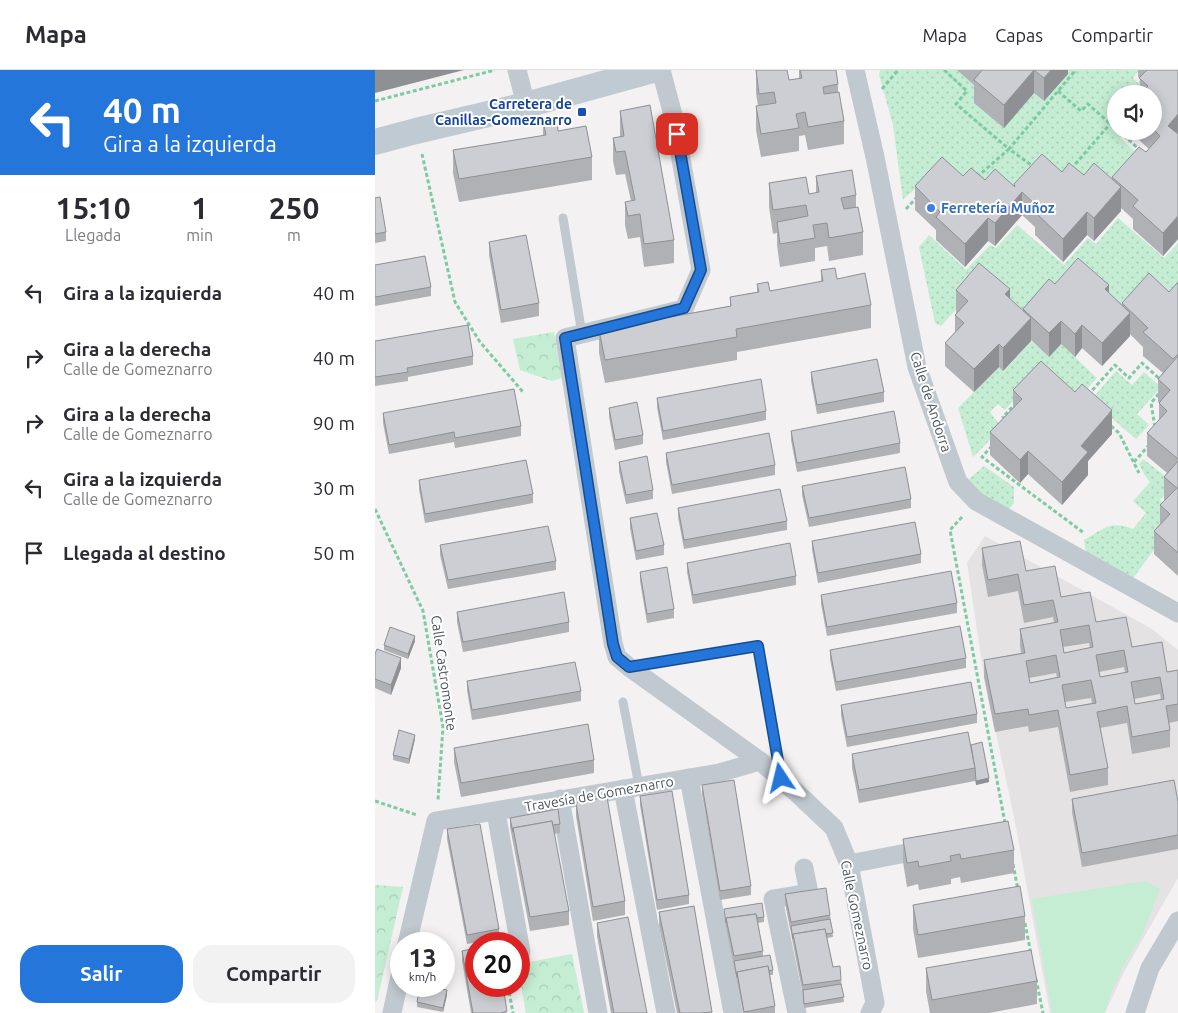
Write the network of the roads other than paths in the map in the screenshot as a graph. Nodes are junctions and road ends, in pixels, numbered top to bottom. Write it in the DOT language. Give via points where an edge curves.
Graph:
graph roads {
  1 [pos="517,70"];
  2 [pos="653,70"];
  3 [pos="661,70"];
  4 [pos="855,70"];
  5 [pos="526,105"];
  6 [pos="375,142"];
  7 [pos="563,218"];
  8 [pos="582,334"];
  9 [pos="1178,613"];
  10 [pos="629,667"];
  11 [pos="623,702"];
  12 [pos="760,761"];
  13 [pos="689,778"];
  14 [pos="781,778"];
  15 [pos="631,787"];
  16 [pos="560,799"];
  17 [pos="496,812"];
  18 [pos="942,846"];
  19 [pos="849,864"];
  20 [pos="804,868"];
  21 [pos="1178,921"];
  22 [pos="410,932"];
  23 [pos="517,932"];
  24 [pos="395,997"];
  25 [pos="392,1013"];
  26 [pos="598,1013"];
  27 [pos="666,1013"];
  28 [pos="733,1013"];
  29 [pos="797,1013"];
  30 [pos="870,1013"];
  31 [pos="1135,1013"];
  1 -- 5 [label="street"];
  2 -- 5 [label="street"];
  3 -- 8 [label="street" via="673,115 701,270 684,308"];
  4 -- 9 [label="street, Calle de Andorra" via="917,367 958,482 976,501"];
  5 -- 6 [label="street"];
  7 -- 8 [label="lane"];
  8 -- 10 [label="street, Calle Gomeznarro" via="565,338 613,644 617,657"];
  10 -- 12 [label="street, Calle Gomeznarro"];
  10 -- 14 [label="lane" via="758,646"];
  11 -- 15 [label="lane"];
  12 -- 13 [label="street, Travesía de Gomeznarro"];
  12 -- 14 [label="street, Calle Gomeznarro"];
  13 -- 15 [label="street, Travesía de Gomeznarro"];
  13 -- 28 [label="street"];
  14 -- 19 [label="street, Calle Gomeznarro" via="834,828"];
  15 -- 16 [label="street, Travesía de Gomeznarro"];
  15 -- 27 [label="street"];
  16 -- 17 [label="street, Travesía de Gomeznarro"];
  16 -- 26 [label="street"];
  17 -- 22 [label="street, Travesía de Gomeznarro" via="437,821"];
  17 -- 23 [label="street"];
  18 -- 19 [label="street"];
  19 -- 30 [label="street, Calle Gomeznarro" via="875,1003"];
  20 -- 29 [label="street" via="809,893 773,899"];
  21 -- 31 [label="street" via="1150,968"];
  24 -- 25 [label="street"];
}
